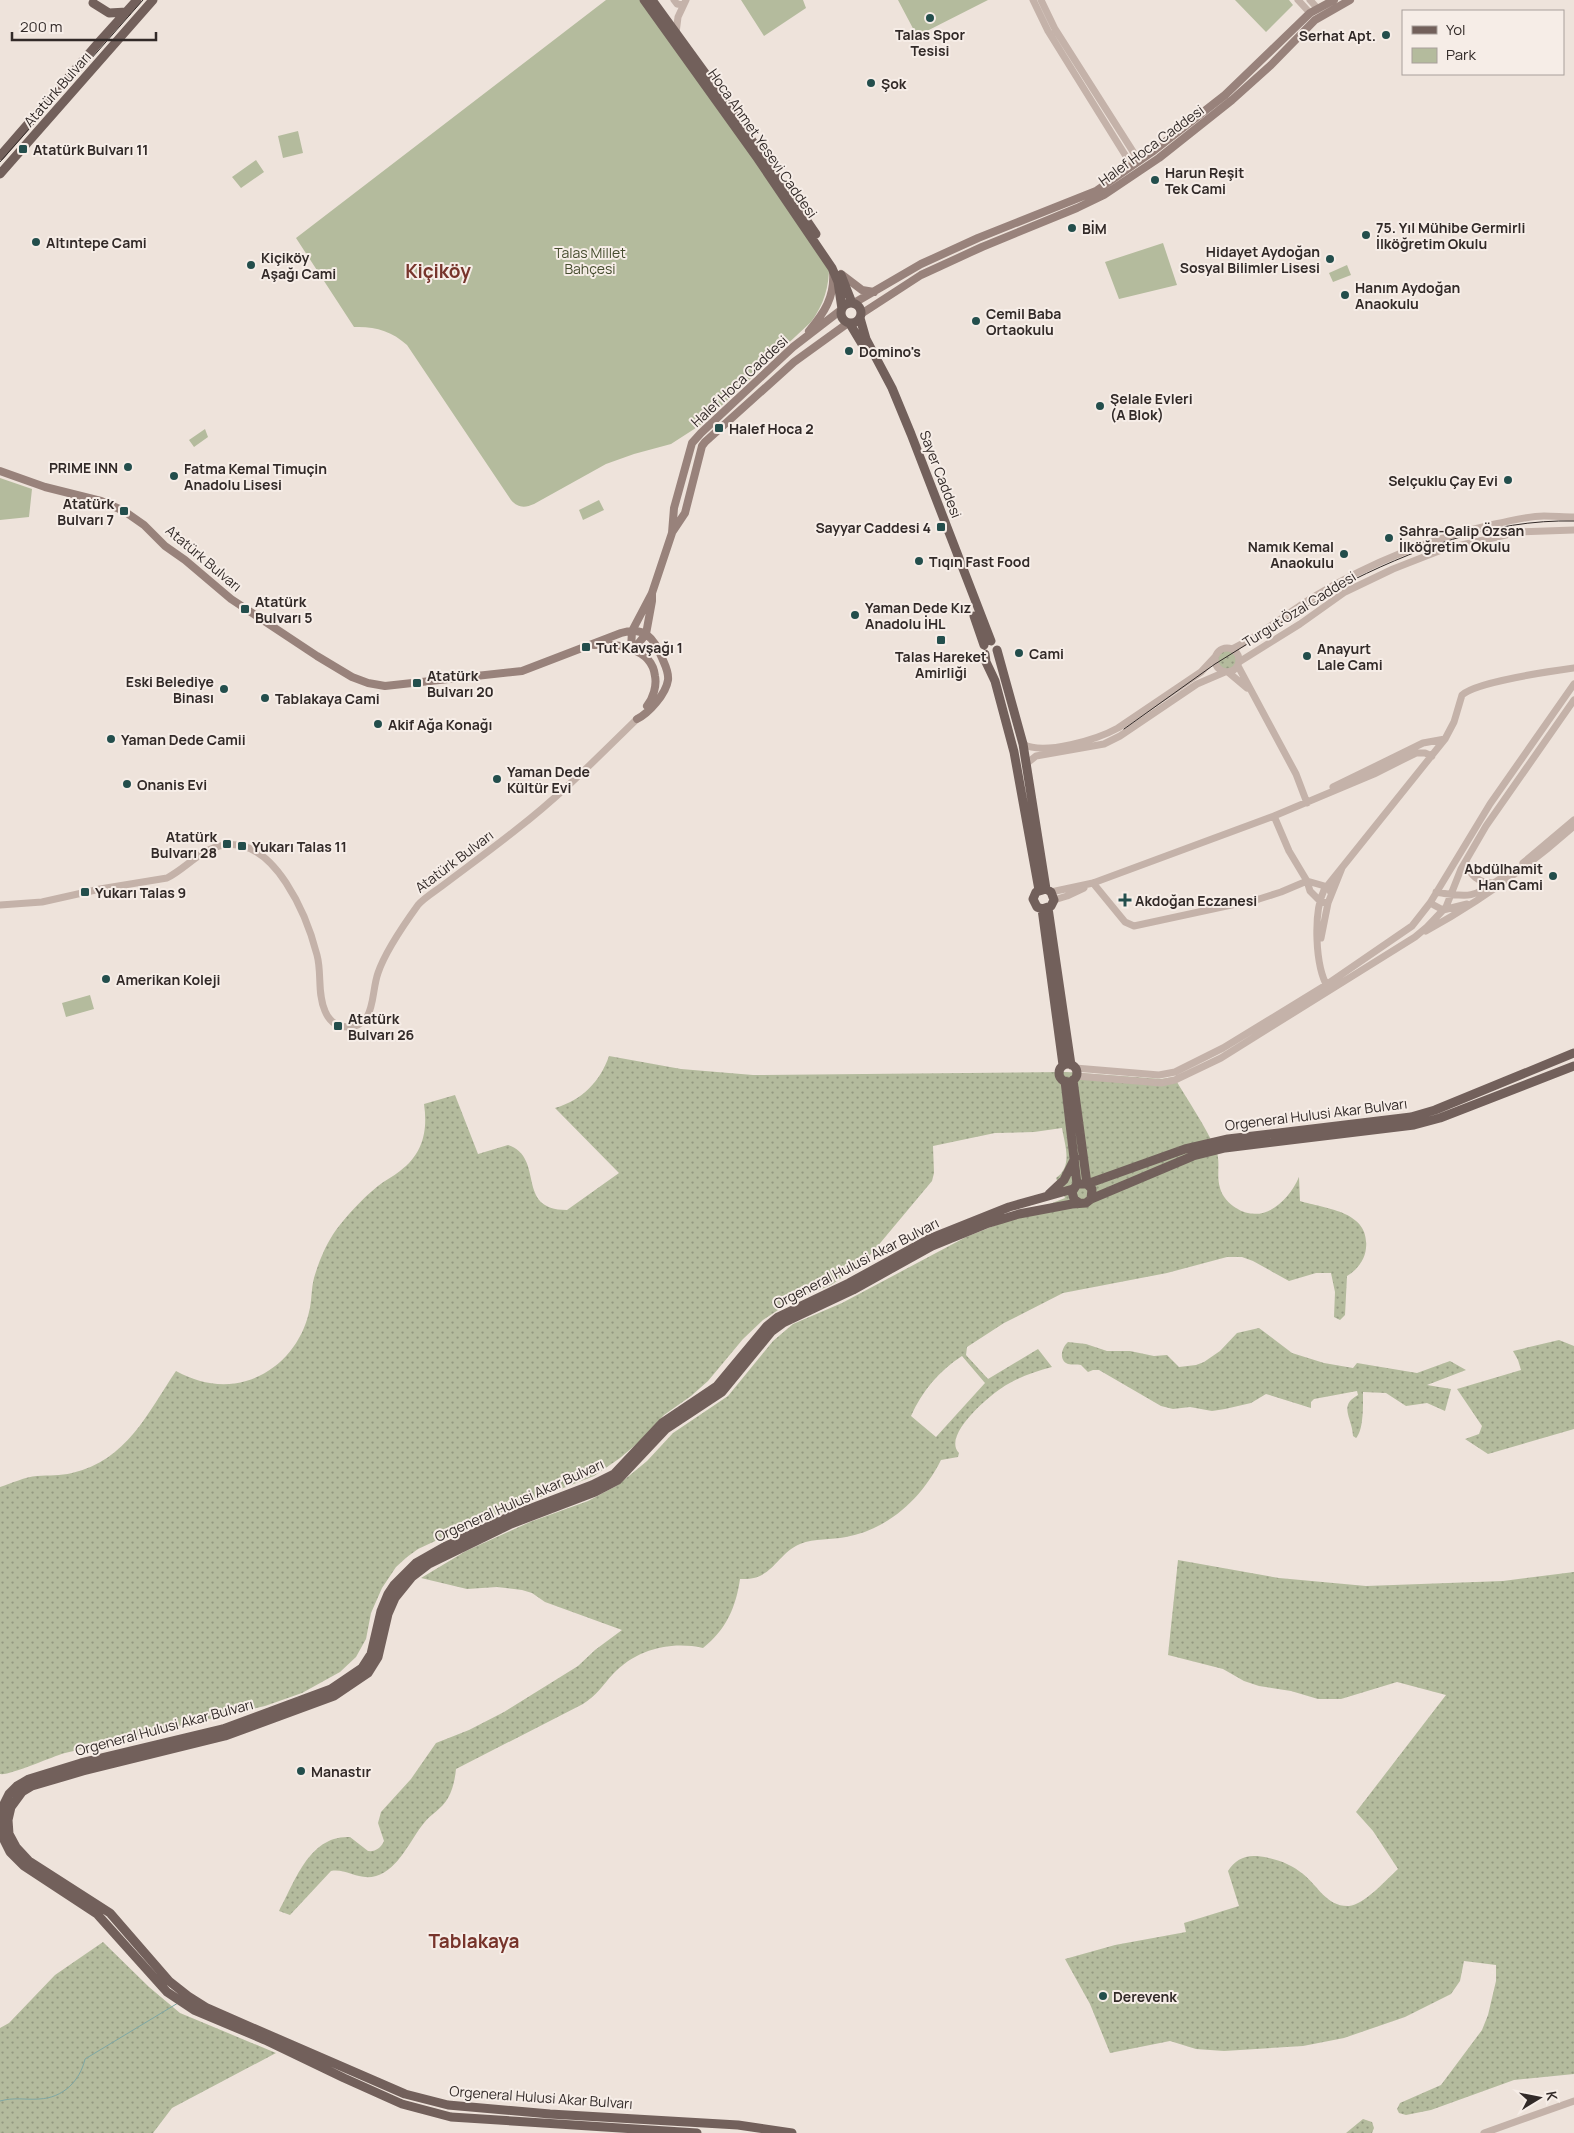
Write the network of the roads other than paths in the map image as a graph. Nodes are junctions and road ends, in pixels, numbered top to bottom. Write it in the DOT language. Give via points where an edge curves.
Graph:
graph roads {
  1 [pos="138,0"];
  2 [pos="153,0"];
  3 [pos="644,0"];
  4 [pos="652,0"];
  5 [pos="674,0"];
  6 [pos="1033,0"];
  7 [pos="1041,0"];
  8 [pos="1298,0"];
  9 [pos="1310,0"];
  10 [pos="1334,0"];
  11 [pos="1350,0"];
  12 [pos="684,3"];
  13 [pos="93,4"];
  14 [pos="1318,9"];
  15 [pos="127,12"];
  16 [pos="1310,13"];
  17 [pos="676,33"];
  18 [pos="0,156"];
  19 [pos="1135,164"];
  20 [pos="0,174"];
  21 [pos="832,268"];
  22 [pos="840,274"];
  23 [pos="876,291"];
  24 [pos="853,303"];
  25 [pos="841,310"];
  26 [pos="861,316"];
  27 [pos="849,324"];
  28 [pos="801,341"];
  29 [pos="0,471"];
  30 [pos="1574,517"];
  31 [pos="1574,530"];
  32 [pos="672,533"];
  33 [pos="652,593"];
  34 [pos="632,631"];
  35 [pos="646,634"];
  36 [pos="586,647"];
  37 [pos="986,647"];
  38 [pos="632,649"];
  39 [pos="1232,649"];
  40 [pos="1215,657"];
  41 [pos="1238,664"];
  42 [pos="1574,668"];
  43 [pos="1227,672"];
  44 [pos="668,681"];
  45 [pos="655,684"];
  46 [pos="1574,684"];
  47 [pos="1251,691"];
  48 [pos="663,693"];
  49 [pos="1574,700"];
  50 [pos="637,720"];
  51 [pos="1444,739"];
  52 [pos="1023,744"];
  53 [pos="1432,756"];
  54 [pos="1026,764"];
  55 [pos="1307,802"];
  56 [pos="1274,816"];
  57 [pos="1574,820"];
  58 [pos="1574,826"];
  59 [pos="1466,862"];
  60 [pos="1342,867"];
  61 [pos="1307,881"];
  62 [pos="1093,883"];
  63 [pos="1493,883"];
  64 [pos="1326,886"];
  65 [pos="1436,892"];
  66 [pos="1047,893"];
  67 [pos="1331,893"];
  68 [pos="1451,895"];
  69 [pos="1320,900"];
  70 [pos="1328,903"];
  71 [pos="1430,903"];
  72 [pos="1473,903"];
  73 [pos="0,904"];
  74 [pos="1045,909"];
  75 [pos="1443,910"];
  76 [pos="1415,937"];
  77 [pos="1318,951"];
  78 [pos="1328,988"];
  79 [pos="1574,1053"];
  80 [pos="1574,1066"];
  81 [pos="1071,1073"];
  82 [pos="1075,1158"];
  83 [pos="1087,1184"];
  84 [pos="1075,1186"];
  85 [pos="1047,1196"];
  86 [pos="1091,1199"];
  87 [pos="1079,1203"];
  88 [pos="107,1917"];
  89 [pos="299,2051"];
  90 [pos="1574,2100"];
  91 [pos="697,2133"];
  92 [pos="792,2133"];
  93 [pos="1484,2133"];
  1 -- 15 [label="main road, Atatürk Bulvarı"];
  2 -- 20 [label="main road, Atatürk Bulvarı"];
  3 -- 21 [label="main road, Hoca Ahmet Yesevi Caddesi" via="758,158"];
  4 -- 17 [label="main road, Hoca Ahmet Yesevi Caddesi"];
  5 -- 12 [label="street" via="677,4"];
  6 -- 19 [label="street" via="1048,31"];
  7 -- 19 [label="street"];
  8 -- 16 [label="street"];
  9 -- 14 [label="street"];
  10 -- 14 [label="main road, Halef Hoca Caddesi"];
  11 -- 26 [label="main road, Halef Hoca Caddesi" via="1315,20 1232,100 1104,195 921,275"];
  12 -- 17 [label="street"];
  13 -- 15 [label="main road" via="108,13"];
  14 -- 16 [label="main road, Halef Hoca Caddesi"];
  15 -- 18 [label="main road, Atatürk Bulvarı"];
  16 -- 19 [label="main road, Halef Hoca Caddesi" via="1225,95"];
  17 -- 22 [label="main road, Hoca Ahmet Yesevi Caddesi" via="772,167"];
  19 -- 23 [label="main road, Halef Hoca Caddesi" via="1096,191 978,238 921,264"];
  21 -- 25 [label="main road, Hoca Ahmet Yesevi Caddesi" via="838,282"];
  21 -- 28 [label="main road" via="833,288 827,306"];
  22 -- 23 [label="main road" via="862,290"];
  22 -- 24 [label="main road, Hoca Ahmet Yesevi Caddesi"];
  23 -- 24 [label="main road, Halef Hoca Caddesi"];
  24 -- 25 [label="main road" via="846,304"];
  24 -- 26 [label="main road" via="860,308"];
  25 -- 27 [label="main road" via="842,318"];
  25 -- 28 [label="main road, Halef Hoca Caddesi"];
  26 -- 27 [label="main road"];
  26 -- 37 [label="main road, Sayer Caddesi" via="866,339 892,388 911,434"];
  27 -- 32 [label="main road, Halef Hoca Caddesi" via="794,362 705,442 685,512"];
  27 -- 37 [label="main road, Sayer Caddesi" via="896,409"];
  28 -- 32 [label="main road, Halef Hoca Caddesi" via="692,443 674,508"];
  29 -- 36 [label="main road, Atatürk Bulvarı" via="45,487 101,501 125,512 230,599 317,656 368,683 386,686 514,673"];
  30 -- 39 [label="street, Turgut Özal Caddesi" via="1519,519 1476,528 1420,546 1350,576"];
  31 -- 41 [label="street, Turgut Özal Caddesi" via="1519,532 1444,549 1393,569 1345,592"];
  32 -- 33 [label="main road"];
  33 -- 34 [label="main road"];
  33 -- 35 [label="main road"];
  34 -- 35 [label="main road"];
  34 -- 36 [label="main road, Atatürk Bulvarı"];
  34 -- 38 [label="main road"];
  35 -- 38 [label="main road"];
  35 -- 44 [label="main road" via="656,643 668,670"];
  36 -- 38 [label="main road" via="602,644"];
  37 -- 52 [label="main road" via="992,655 997,650"];
  37 -- 66 [label="main road" via="986,662 995,681 1014,752"];
  38 -- 45 [label="main road" via="651,662"];
  39 -- 40 [label="street" via="1222,649"];
  39 -- 41 [label="street" via="1239,657"];
  40 -- 43 [label="street" via="1216,667"];
  40 -- 52 [label="street" via="1201,672 1105,735 1085,742 1041,748"];
  41 -- 43 [label="street"];
  41 -- 47 [label="street"];
  42 -- 51 [label="street" via="1469,690 1460,698 1456,717"];
  43 -- 47 [label="street"];
  43 -- 54 [label="street" via="1197,684 1104,744 1036,756"];
  44 -- 45 [label="main road"];
  44 -- 48 [label="main road"];
  45 -- 48 [label="main road"];
  45 -- 50 [label="main road" via="651,699"];
  46 -- 65 [label="street" via="1484,812"];
  47 -- 55 [label="street" via="1296,774"];
  48 -- 50 [label="main road"];
  49 -- 59 [label="street" via="1497,810"];
  50 -- 73 [label="street, Atatürk Bulvarı" via="559,795 420,904 378,972 366,1019 356,1026 338,1026 328,1017 321,1000 318,957 302,912 272,864 252,848 227,844 212,848 198,854 175,874 158,880 42,902"];
  51 -- 53 [label="street"];
  51 -- 55 [label="street" via="1422,744"];
  52 -- 54 [label="main road"];
  53 -- 55 [label="street" via="1416,754"];
  53 -- 60 [label="street"];
  54 -- 66 [label="main road"];
  55 -- 56 [label="street"];
  56 -- 61 [label="street"];
  56 -- 62 [label="street"];
  57 -- 63 [label="street"];
  58 -- 72 [label="street" via="1541,855"];
  59 -- 63 [label="street" via="1477,879"];
  59 -- 68 [label="street"];
  60 -- 64 [label="street"];
  60 -- 67 [label="street"];
  61 -- 62 [label="street" via="1265,897 1137,926 1125,922"];
  61 -- 64 [label="street"];
  61 -- 69 [label="street" via="1312,894"];
  62 -- 66 [label="street" via="1067,896"];
  63 -- 68 [label="street" via="1469,896"];
  64 -- 67 [label="street"];
  64 -- 69 [label="street"];
  65 -- 68 [label="street"];
  65 -- 71 [label="street"];
  66 -- 74 [label="main road"];
  66 -- 74 [label="main road" via="1034,896 1037,907"];
  67 -- 70 [label="street"];
  68 -- 75 [label="street"];
  69 -- 70 [label="street"];
  69 -- 77 [label="street"];
  70 -- 77 [label="street"];
  71 -- 75 [label="street"];
  71 -- 78 [label="street" via="1412,926"];
  72 -- 75 [label="street"];
  72 -- 76 [label="street"];
  74 -- 81 [label="main road"];
  75 -- 76 [label="street"];
  76 -- 78 [label="street"];
  77 -- 78 [label="street"];
  78 -- 81 [label="street" via="1221,1058 1171,1082"];
  79 -- 83 [label="main road, Orgeneral Hulusi Akar Bulvarı" via="1411,1117 1228,1139 1185,1149"];
  80 -- 86 [label="main road, Orgeneral Hulusi Akar Bulvarı" via="1440,1118 1414,1125 1225,1148 1193,1156"];
  81 -- 82 [label="main road"];
  81 -- 83 [label="main road"];
  82 -- 84 [label="main road"];
  82 -- 85 [label="main road" via="1064,1180"];
  83 -- 84 [label="main road"];
  83 -- 86 [label="main road" via="1092,1189"];
  84 -- 85 [label="main road, Orgeneral Hulusi Akar Bulvarı"];
  84 -- 87 [label="main road" via="1072,1196"];
  85 -- 88 [label="main road, Orgeneral Hulusi Akar Bulvarı" via="1009,1207 929,1239 850,1283 778,1317 717,1386 662,1424 614,1474 508,1517 425,1557 406,1572 388,1594 371,1654 362,1668 331,1689 223,1729 51,1772 17,1786 9,1794 0,1819 6,1846 24,1866 52,1886"];
  86 -- 87 [label="main road"];
  87 -- 88 [label="main road, Orgeneral Hulusi Akar Bulvarı" via="1019,1214 932,1246 853,1290 782,1323 722,1392 666,1429 618,1480 511,1524 421,1569 395,1598 378,1657 368,1673 334,1696 225,1736 68,1775 22,1792 11,1807 8,1820 9,1834 16,1847 29,1861"];
  88 -- 89 [label="main road" via="142,1965 180,2001 194,2010"];
  89 -- 91 [label="main road, Orgeneral Hulusi Akar Bulvarı" via="402,2104 451,2117"];
  89 -- 92 [label="main road, Orgeneral Hulusi Akar Bulvarı" via="405,2094 448,2105 738,2125"];
  90 -- 93 [label="street"];
}
